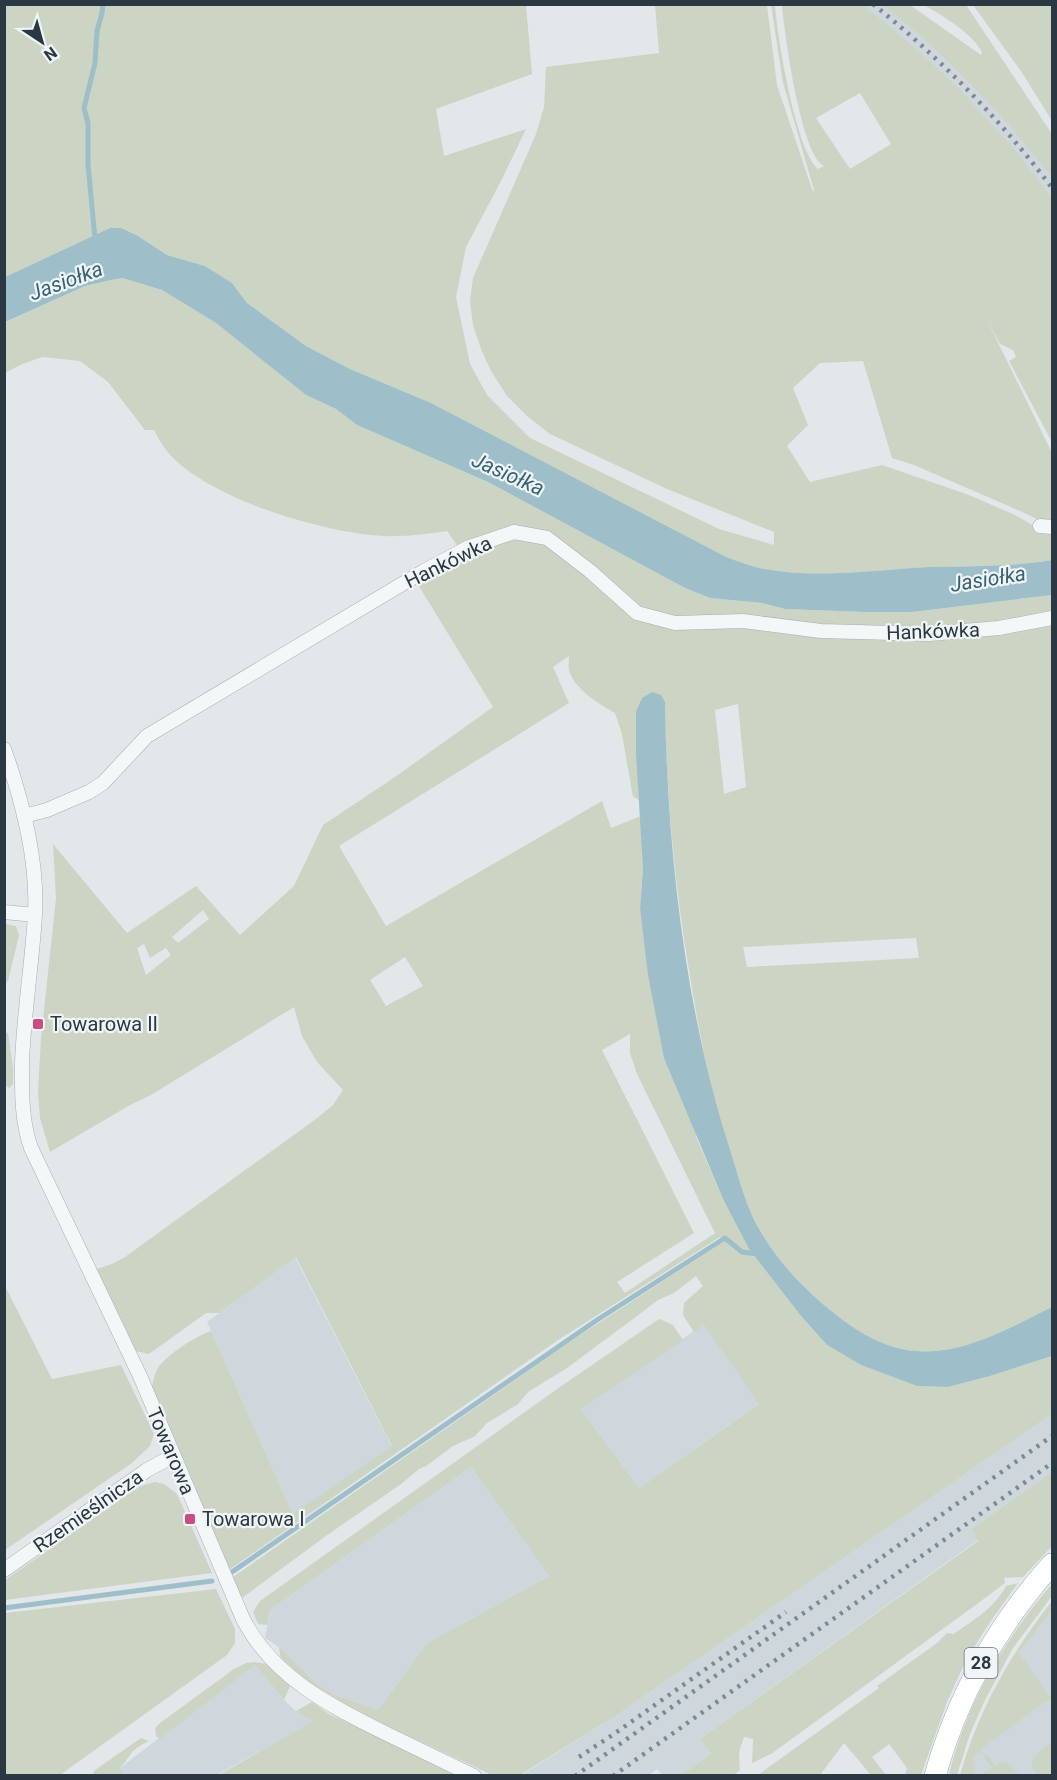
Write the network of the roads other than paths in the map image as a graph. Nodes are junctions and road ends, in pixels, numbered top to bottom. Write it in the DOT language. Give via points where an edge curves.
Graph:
graph roads {
  1 [pos="1053,618"];
  2 [pos="4,749"];
  3 [pos="24,816"];
  4 [pos="4,912"];
  5 [pos="35,915"];
  6 [pos="173,1456"];
  7 [pos="1053,1564"];
  8 [pos="4,1570"];
  9 [pos="474,1776"];
  10 [pos="935,1776"];
  1 -- 3 [label="street, Hankówka" via="999,628 929,634 821,631 743,621 675,623 637,613 547,538 514,532 467,548 424,571 147,736 103,783 89,792"];
  2 -- 3 [label="street, Towarowa"];
  3 -- 5 [label="street, Towarowa" via="34,873"];
  4 -- 5 [label="street"];
  5 -- 6 [label="street, Towarowa" via="24,1022 23,1120 31,1148 140,1376"];
  6 -- 8 [label="street, Rzemieślnicza"];
  6 -- 9 [label="street, Towarowa" via="243,1619 274,1663 333,1708"];
  7 -- 10 [label="main road, 28" via="1026,1595 982,1661 952,1726"];
}
